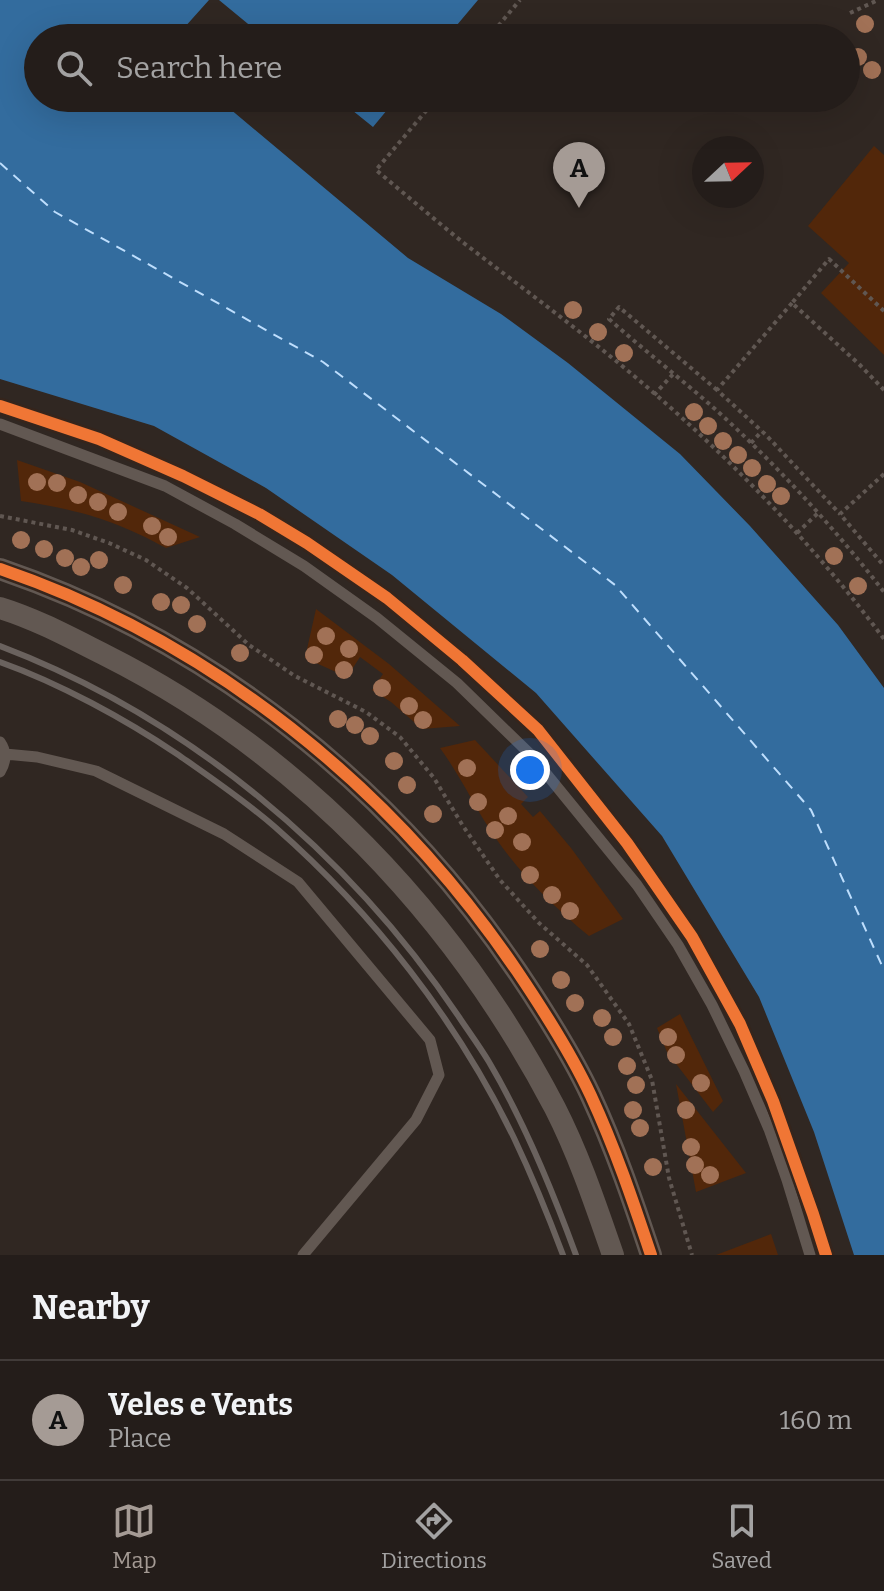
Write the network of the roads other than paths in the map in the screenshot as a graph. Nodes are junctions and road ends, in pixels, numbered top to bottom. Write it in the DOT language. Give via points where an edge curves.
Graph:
graph roads {
  1 [pos="0,424"];
  2 [pos="0,569"];
  3 [pos="0,608"];
  4 [pos="2,748"];
  5 [pos="0,772"];
  6 [pos="303,1255"];
  7 [pos="613,1255"];
  8 [pos="651,1255"];
  9 [pos="810,1255"];
  1 -- 9 [label="lane" via="165,486 304,566 457,683 531,755 637,885 712,1005 769,1129"];
  2 -- 8 [label="street" via="158,639 230,682 344,772 426,853 490,931 545,1012 590,1095"];
  3 -- 7 [label="street" via="141,674 208,715 277,765 393,873 458,952 513,1032 556,1111"];
  4 -- 5 [label="lane" via="5,763"];
  4 -- 6 [label="lane" via="96,771 224,834 298,882 430,1040 439,1075 416,1120"];
}
